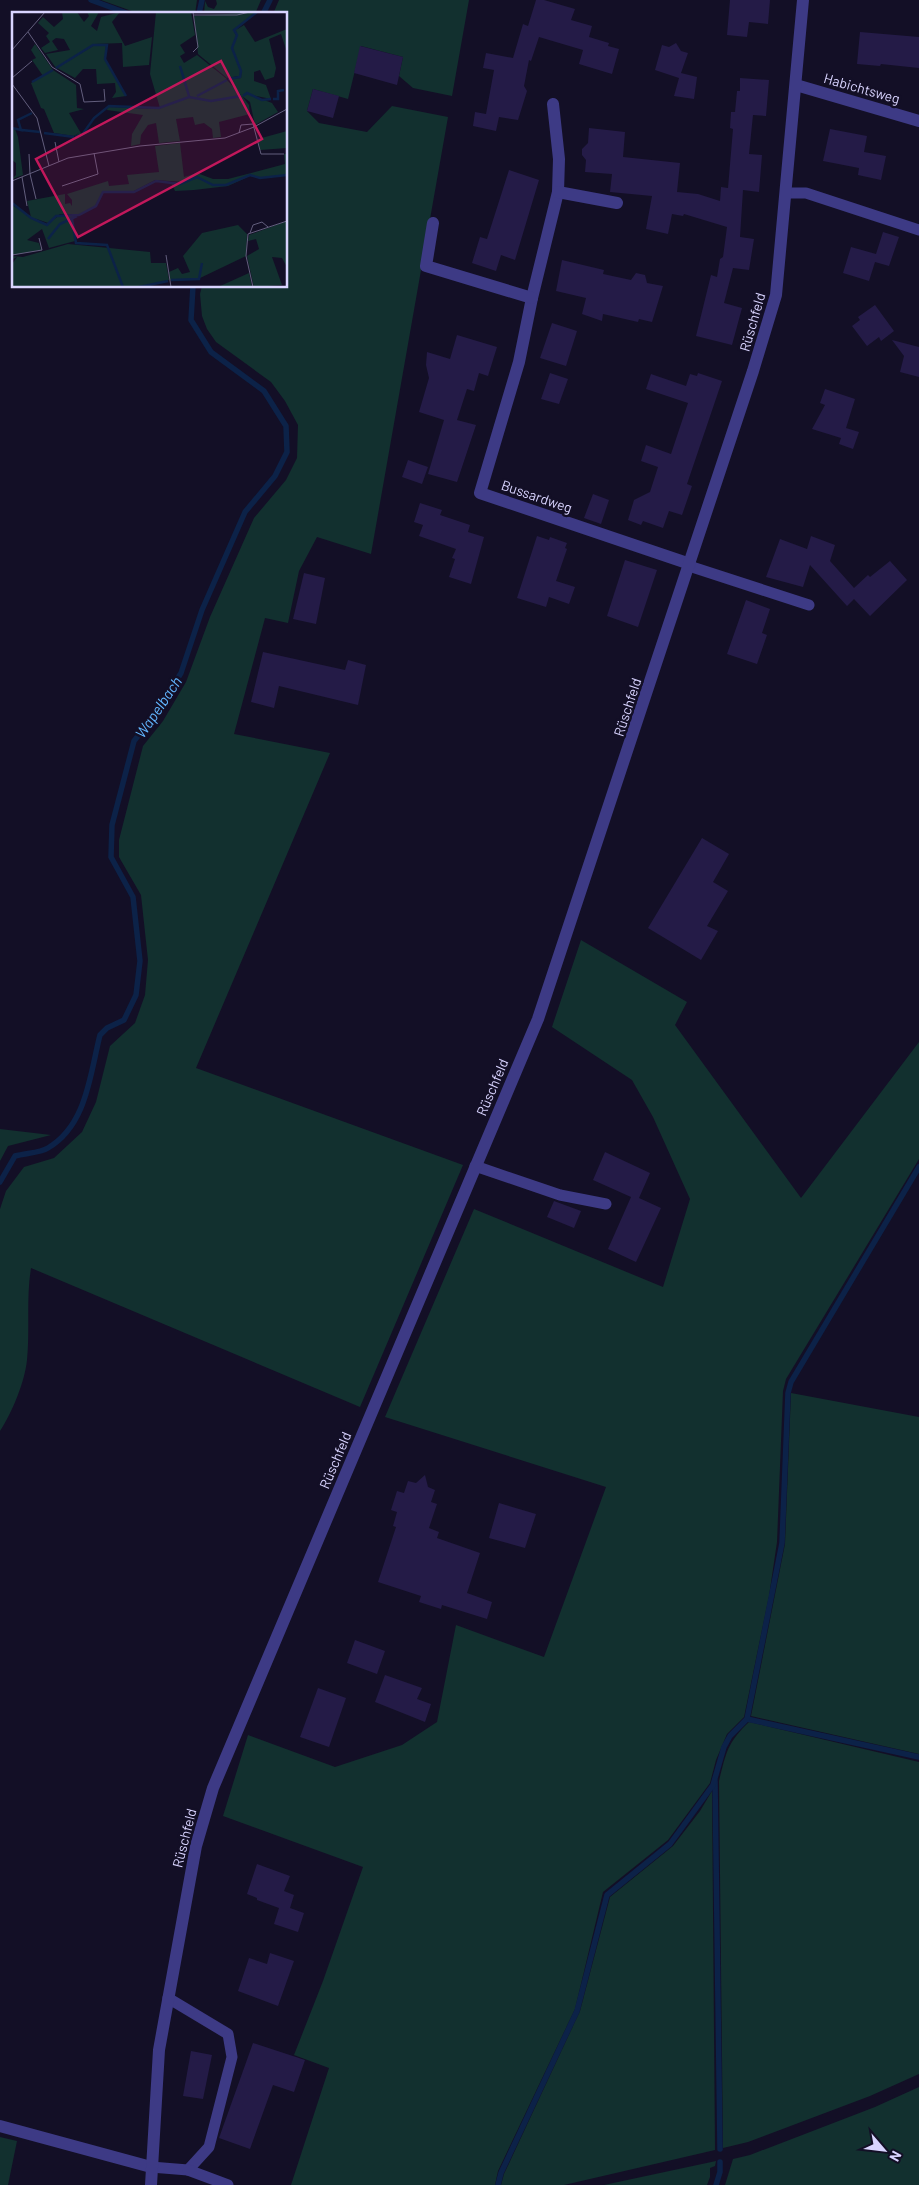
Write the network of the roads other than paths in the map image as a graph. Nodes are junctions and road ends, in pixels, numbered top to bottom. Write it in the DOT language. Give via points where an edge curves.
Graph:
graph roads {
  1 [pos="803,0"];
  2 [pos="796,85"];
  3 [pos="553,104"];
  4 [pos="919,120"];
  5 [pos="558,192"];
  6 [pos="786,193"];
  7 [pos="618,203"];
  8 [pos="433,223"];
  9 [pos="919,230"];
  10 [pos="532,298"];
  11 [pos="689,565"];
  12 [pos="809,606"];
  13 [pos="475,1166"];
  14 [pos="606,1204"];
  15 [pos="168,1998"];
  16 [pos="0,2126"];
  17 [pos="151,2167"];
  18 [pos="188,2170"];
  19 [pos="151,2185"];
  20 [pos="228,2185"];
  1 -- 2 [label="street, Rüschfeld"];
  2 -- 4 [label="street, Habichtsweg"];
  2 -- 6 [label="street, Rüschfeld"];
  3 -- 5 [label="street, Bussardweg" via="559,159"];
  5 -- 7 [label="street"];
  5 -- 10 [label="street, Bussardweg"];
  6 -- 9 [label="lane" via="806,193"];
  6 -- 11 [label="street, Rüschfeld" via="776,296"];
  8 -- 10 [label="street" via="426,266"];
  10 -- 11 [label="street, Bussardweg" via="519,362 480,493"];
  11 -- 12 [label="lane"];
  11 -- 13 [label="street, Rüschfeld" via="538,1019"];
  13 -- 14 [label="lane" via="560,1196"];
  13 -- 15 [label="street, Rüschfeld" via="213,1788 196,1846"];
  15 -- 17 [label="street, Rüschfeld" via="159,2050"];
  15 -- 18 [label="lane" via="228,2034 232,2057 209,2147"];
  16 -- 17 [label="street"];
  17 -- 18 [label="lane"];
  17 -- 19 [label="street, Rüschfeld"];
  18 -- 20 [label="lane"];
}
